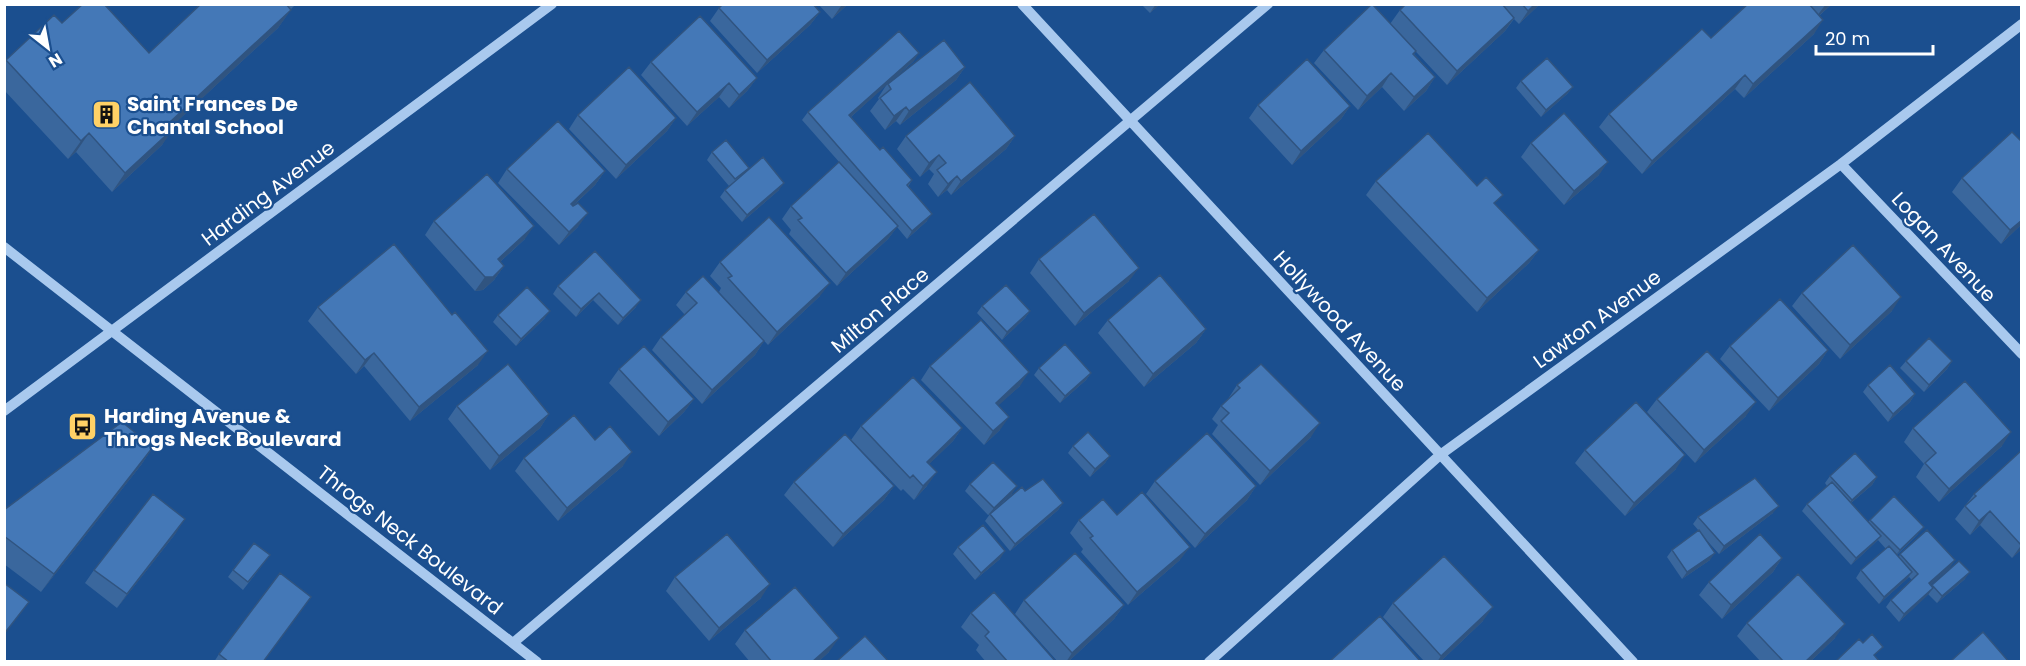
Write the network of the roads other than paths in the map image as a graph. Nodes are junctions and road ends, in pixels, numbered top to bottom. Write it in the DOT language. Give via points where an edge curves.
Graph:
graph roads {
  1 [pos="552,4"];
  2 [pos="1022,4"];
  3 [pos="1268,4"];
  4 [pos="2022,24"];
  5 [pos="1131,122"];
  6 [pos="1841,164"];
  7 [pos="4,247"];
  8 [pos="112,331"];
  9 [pos="2022,354"];
  10 [pos="4,411"];
  11 [pos="1440,455"];
  12 [pos="513,643"];
  13 [pos="537,662"];
  14 [pos="1209,662"];
  15 [pos="1633,662"];
  1 -- 8 [label="street, Harding Avenue"];
  2 -- 5 [label="street, Hollywood Avenue"];
  3 -- 5 [label="street, Milton Place"];
  4 -- 6 [label="street, Lawton Avenue"];
  5 -- 11 [label="street, Hollywood Avenue"];
  5 -- 12 [label="street, Milton Place"];
  6 -- 9 [label="street, Logan Avenue"];
  6 -- 11 [label="street, Lawton Avenue"];
  7 -- 8 [label="street, Throgs Neck Boulevard"];
  8 -- 10 [label="street, Harding Avenue"];
  8 -- 12 [label="street, Throgs Neck Boulevard"];
  11 -- 14 [label="street, Lawton Avenue"];
  11 -- 15 [label="street, Hollywood Avenue"];
  12 -- 13 [label="street, Throgs Neck Boulevard"];
}
